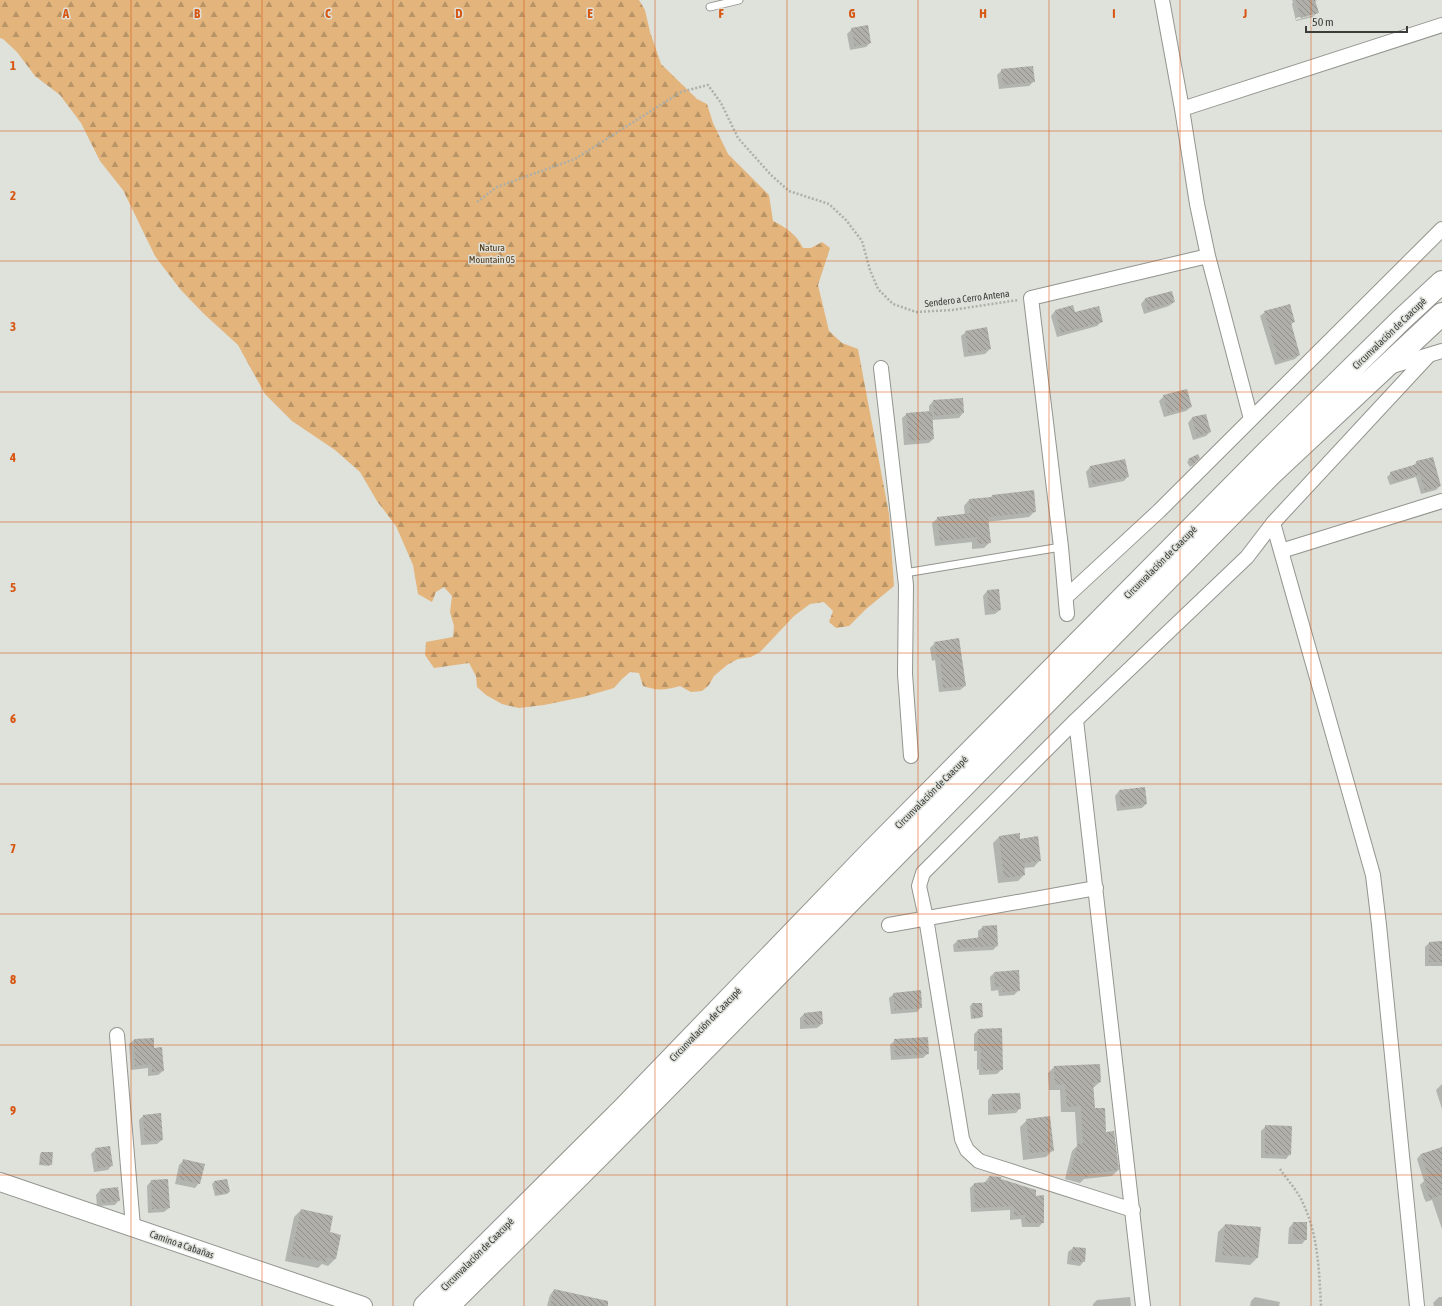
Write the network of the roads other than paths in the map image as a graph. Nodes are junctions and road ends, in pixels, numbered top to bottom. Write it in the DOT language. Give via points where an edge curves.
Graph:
graph roads {
  1 [pos="739,0"];
  2 [pos="1162,0"];
  3 [pos="710,7"];
  4 [pos="1442,25"];
  5 [pos="1182,109"];
  6 [pos="1442,229"];
  7 [pos="1208,256"];
  8 [pos="1442,282"];
  9 [pos="1442,314"];
  10 [pos="1435,353"];
  11 [pos="881,368"];
  12 [pos="1381,370"];
  13 [pos="1252,419"];
  14 [pos="1442,501"];
  15 [pos="1273,524"];
  16 [pos="1061,547"];
  17 [pos="1281,551"];
  18 [pos="905,573"];
  19 [pos="1066,597"];
  20 [pos="1067,614"];
  21 [pos="1076,720"];
  22 [pos="911,756"];
  23 [pos="1096,888"];
  24 [pos="926,918"];
  25 [pos="890,925"];
  26 [pos="117,1034"];
  27 [pos="0,1182"];
  28 [pos="1133,1210"];
  29 [pos="133,1227"];
  30 [pos="436,1303"];
  31 [pos="363,1306"];
  32 [pos="1143,1306"];
  33 [pos="1417,1306"];
  1 -- 3 [label="lane"];
  2 -- 5 [label="street"];
  4 -- 5 [label="street"];
  5 -- 7 [label="street"];
  6 -- 13 [label="street"];
  7 -- 13 [label="street"];
  7 -- 16 [label="street" via="1031,298"];
  8 -- 30 [label="highway, Circunvalación de Caacupé" via="1269,450 866,857"];
  9 -- 12 [label="highway, Circunvalación de Caacupé"];
  10 -- 12 [label="street"];
  10 -- 15 [label="street"];
  11 -- 18 [label="street"];
  12 -- 30 [label="highway, Circunvalación de Caacupé" via="1259,486 598,1157"];
  13 -- 19 [label="street" via="1159,511"];
  14 -- 17 [label="street"];
  15 -- 17 [label="street"];
  15 -- 21 [label="street" via="1247,557"];
  16 -- 18 [label="lane"];
  16 -- 19 [label="street"];
  17 -- 33 [label="street" via="1373,875"];
  18 -- 22 [label="street" via="905,674"];
  19 -- 20 [label="street"];
  21 -- 23 [label="street"];
  21 -- 24 [label="street" via="923,873 919,886"];
  23 -- 24 [label="street"];
  23 -- 28 [label="street"];
  24 -- 25 [label="street"];
  24 -- 28 [label="street" via="962,1139 967,1150 979,1161"];
  26 -- 29 [label="street"];
  27 -- 29 [label="street, Camino a Cabañas"];
  28 -- 32 [label="street"];
  29 -- 31 [label="street, Camino a Cabañas"];
}
